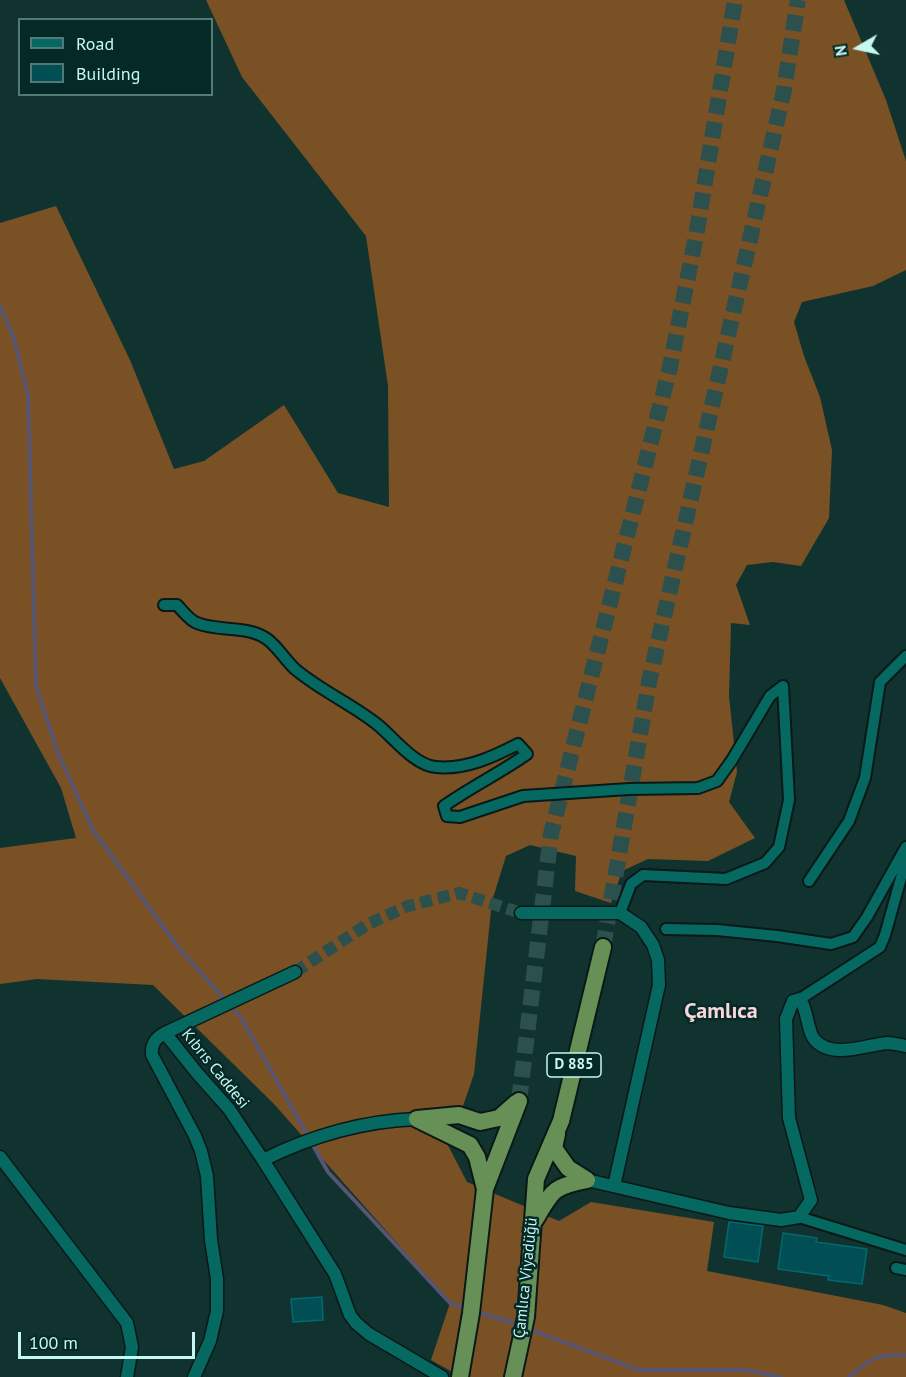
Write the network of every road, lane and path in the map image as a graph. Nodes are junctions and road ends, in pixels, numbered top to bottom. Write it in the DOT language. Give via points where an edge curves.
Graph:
graph roads {
  1 [pos="164,605"];
  2 [pos="906,656"];
  3 [pos="906,848"];
  4 [pos="906,860"];
  5 [pos="809,881"];
  6 [pos="521,913"];
  7 [pos="620,914"];
  8 [pos="666,929"];
  9 [pos="603,947"];
  10 [pos="296,972"];
  11 [pos="800,999"];
  12 [pos="170,1031"];
  13 [pos="906,1046"];
  14 [pos="417,1119"];
  15 [pos="561,1121"];
  16 [pos="0,1157"];
  17 [pos="263,1160"];
  18 [pos="587,1180"];
  19 [pos="614,1186"];
  20 [pos="485,1189"];
  21 [pos="799,1217"];
  22 [pos="532,1226"];
  23 [pos="906,1250"];
  24 [pos="128,1377"];
  25 [pos="194,1377"];
  26 [pos="442,1377"];
  27 [pos="460,1377"];
  28 [pos="513,1377"];
  1 -- 7 [label="street" via="177,605 195,623 267,638 294,668 379,725 407,753 434,768 459,767 491,758 518,744 526,754 444,806 447,816 460,817 523,796 698,788 717,781 770,696 783,686 789,800 779,847 765,863 726,879 643,875 632,884"];
  2 -- 5 [label="street" via="880,682 865,778 849,821"];
  3 -- 8 [label="street" via="853,937 831,944 727,931"];
  4 -- 11 [label="street" via="880,947"];
  6 -- 7 [label="street"];
  7 -- 19 [label="street" via="641,927 653,945 659,985"];
  9 -- 15 [label="highway, D 885"];
  10 -- 12 [label="street"];
  11 -- 13 [label="street" via="806,1007 813,1038 827,1048 856,1049 889,1043"];
  11 -- 21 [label="street" via="793,1001 786,1018 785,1038 789,1118 811,1200"];
  12 -- 17 [label="street, Kıbrıs Caddesi" via="196,1073 229,1109"];
  12 -- 25 [label="street, Kıbrıs Caddesi" via="156,1040 152,1055 203,1157 217,1279 214,1325"];
  14 -- 17 [label="street" via="363,1124 315,1137"];
  14 -- 20 [label="highway" via="470,1145"];
  14 -- 20 [label="highway" via="459,1115 480,1122 499,1118 519,1101"];
  15 -- 18 [label="highway" via="554,1148 568,1168"];
  15 -- 22 [label="highway, Çamlıca Viyadüğü / D 885" via="536,1179"];
  16 -- 24 [label="street" via="127,1323 132,1347"];
  17 -- 26 [label="street, Kıbrıs Caddesi" via="335,1274 356,1323"];
  18 -- 19 [label="street"];
  18 -- 22 [label="highway" via="550,1194"];
  19 -- 21 [label="street" via="729,1213 782,1220"];
  20 -- 27 [label="highway"];
  21 -- 23 [label="street"];
  22 -- 28 [label="highway, Çamlıca Viyadüğü / D 885" via="526,1317"];
}
